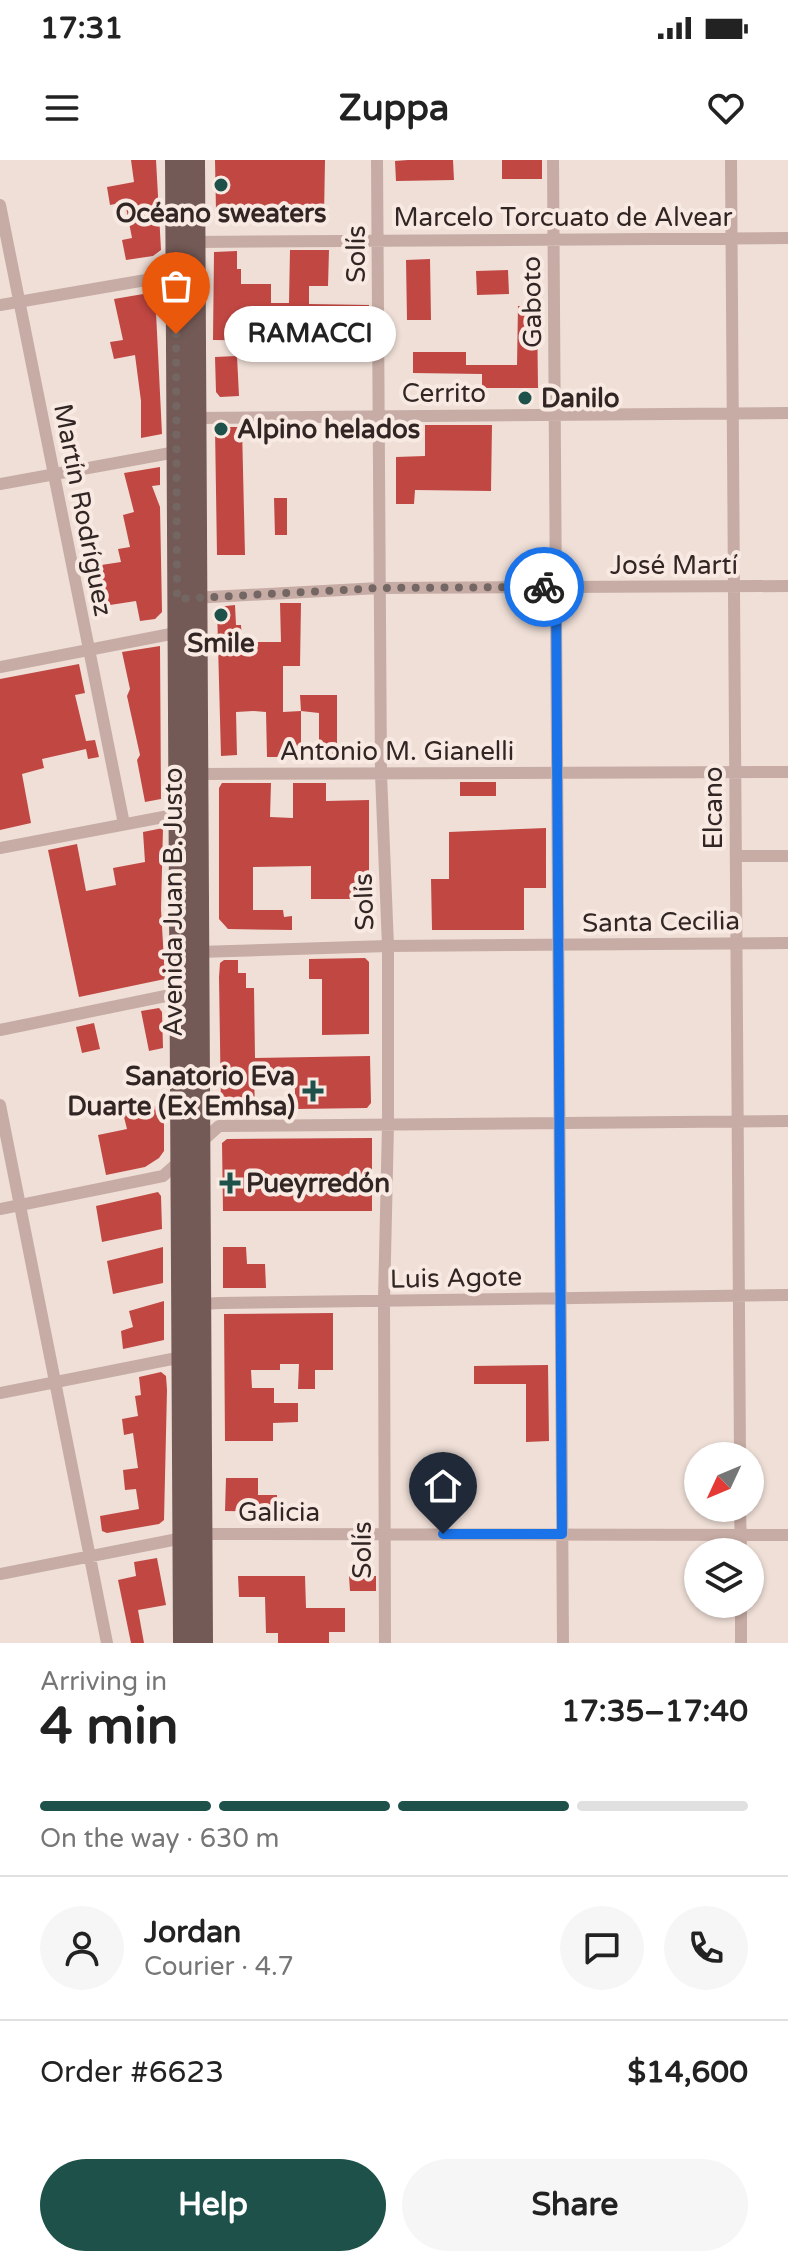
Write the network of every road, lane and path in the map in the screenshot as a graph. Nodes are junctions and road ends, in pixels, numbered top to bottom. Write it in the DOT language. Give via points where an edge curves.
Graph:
graph roads {
  1 [pos="175,160"];
  2 [pos="195,160"];
  3 [pos="377,160"];
  4 [pos="553,160"];
  5 [pos="731,160"];
  6 [pos="0,205"];
  7 [pos="731,238"];
  8 [pos="788,238"];
  9 [pos="378,239"];
  10 [pos="553,239"];
  11 [pos="195,242"];
  12 [pos="175,275"];
  13 [pos="19,302"];
  14 [pos="0,305"];
  15 [pos="733,413"];
  16 [pos="788,413"];
  17 [pos="556,414"];
  18 [pos="380,415"];
  19 [pos="196,418"];
  20 [pos="176,452"];
  21 [pos="53,474"];
  22 [pos="0,484"];
  23 [pos="734,586"];
  24 [pos="788,586"];
  25 [pos="556,587"];
  26 [pos="379,588"];
  27 [pos="187,598"];
  28 [pos="188,632"];
  29 [pos="88,650"];
  30 [pos="0,667"];
  31 [pos="735,772"];
  32 [pos="788,772"];
  33 [pos="557,773"];
  34 [pos="198,774"];
  35 [pos="381,774"];
  36 [pos="179,814"];
  37 [pos="124,824"];
  38 [pos="0,848"];
  39 [pos="736,856"];
  40 [pos="788,856"];
  41 [pos="736,943"];
  42 [pos="788,943"];
  43 [pos="558,945"];
  44 [pos="388,946"];
  45 [pos="199,952"];
  46 [pos="180,993"];
  47 [pos="0,1030"];
  48 [pos="0,1105"];
  49 [pos="788,1121"];
  50 [pos="737,1122"];
  51 [pos="560,1123"];
  52 [pos="388,1125"];
  53 [pos="200,1143"];
  54 [pos="181,1160"];
  55 [pos="22,1205"];
  56 [pos="0,1209"];
  57 [pos="739,1295"];
  58 [pos="788,1295"];
  59 [pos="561,1298"];
  60 [pos="384,1301"];
  61 [pos="211,1304"];
  62 [pos="182,1357"];
  63 [pos="54,1382"];
  64 [pos="0,1393"];
  65 [pos="740,1442"];
  66 [pos="740,1522"];
  67 [pos="562,1534"];
  68 [pos="384,1535"];
  69 [pos="788,1535"];
  70 [pos="193,1536"];
  71 [pos="741,1536"];
  72 [pos="89,1556"];
  73 [pos="0,1574"];
  74 [pos="741,1618"];
  75 [pos="107,1643"];
  76 [pos="183,1643"];
  77 [pos="203,1643"];
  78 [pos="385,1643"];
  79 [pos="563,1643"];
  80 [pos="741,1643"];
  1 -- 12 [label="main road, Avenida Juan B. Justo"];
  2 -- 11 [label="main road, Avenida Juan B. Justo"];
  3 -- 9 [label="street, Solís"];
  4 -- 10 [label="street, Gaboto"];
  5 -- 7 [label="street, Elcano"];
  6 -- 13 [label="street, Martín Rodríguez"];
  7 -- 8 [label="street, Marcelo Torcuato de Alvear"];
  7 -- 10 [label="street, Marcelo Torcuato de Alvear"];
  7 -- 15 [label="street, Elcano"];
  9 -- 10 [label="street, Marcelo Torcuato de Alvear"];
  9 -- 11 [label="street, Marcelo Torcuato de Alvear"];
  9 -- 18 [label="street, Solís"];
  10 -- 17 [label="street, Gaboto"];
  11 -- 12 [label="street"];
  11 -- 19 [label="main road, Avenida Juan B. Justo"];
  12 -- 13 [label="street"];
  12 -- 20 [label="main road, Avenida Juan B. Justo"];
  13 -- 14 [label="street"];
  13 -- 21 [label="street, Martín Rodríguez"];
  15 -- 16 [label="street, Cerrito"];
  15 -- 17 [label="street, Cerrito"];
  15 -- 23 [label="street, Elcano"];
  17 -- 18 [label="street, Cerrito"];
  17 -- 25 [label="street, Gaboto"];
  18 -- 19 [label="street, Cerrito"];
  18 -- 26 [label="street, Solís"];
  19 -- 20 [label="street"];
  19 -- 27 [label="main road, Avenida Juan B. Justo"];
  20 -- 21 [label="street"];
  20 -- 27 [label="main road, Avenida Juan B. Justo"];
  21 -- 22 [label="street"];
  21 -- 29 [label="street, Martín Rodríguez"];
  23 -- 24 [label="street, José Martí"];
  23 -- 25 [label="street, José Martí"];
  23 -- 31 [label="street, Elcano"];
  25 -- 26 [label="street, José Martí"];
  25 -- 33 [label="street, Gaboto"];
  26 -- 27 [label="street, José Martí"];
  26 -- 35 [label="street, Solís"];
  27 -- 28 [label="main road, Avenida Juan B. Justo"];
  28 -- 29 [label="street"];
  28 -- 34 [label="main road, Avenida Juan B. Justo"];
  28 -- 36 [label="main road, Avenida Juan B. Justo"];
  29 -- 30 [label="street"];
  29 -- 37 [label="street, Martín Rodríguez"];
  31 -- 32 [label="street, Antonio M. Gianelli"];
  31 -- 33 [label="street, Antonio M. Gianelli"];
  31 -- 39 [label="street, Elcano"];
  33 -- 35 [label="street, Antonio M. Gianelli"];
  33 -- 43 [label="street, Gaboto"];
  34 -- 35 [label="street, Antonio M. Gianelli"];
  34 -- 36 [label="street"];
  34 -- 45 [label="main road, Avenida Juan B. Justo"];
  35 -- 44 [label="street, Solís"];
  36 -- 37 [label="street"];
  36 -- 46 [label="main road, Avenida Juan B. Justo"];
  37 -- 38 [label="street"];
  39 -- 40 [label="street"];
  39 -- 41 [label="street, Elcano"];
  41 -- 42 [label="street, Santa Cecilia"];
  41 -- 43 [label="street, Santa Cecilia"];
  41 -- 50 [label="street, Elcano"];
  43 -- 44 [label="street, Santa Cecilia"];
  43 -- 51 [label="street, Gaboto"];
  44 -- 45 [label="street, Santa Cecilia"];
  44 -- 52 [label="street, Solís"];
  45 -- 46 [label="street"];
  45 -- 53 [label="main road, Avenida Juan B. Justo"];
  46 -- 47 [label="street"];
  46 -- 54 [label="main road, Avenida Juan B. Justo"];
  48 -- 55 [label="street"];
  49 -- 50 [label="street"];
  50 -- 51 [label="street"];
  50 -- 57 [label="street, Elcano"];
  51 -- 52 [label="street"];
  51 -- 59 [label="street, Gaboto"];
  52 -- 53 [label="street" via="219,1126"];
  52 -- 60 [label="street, Solís"];
  53 -- 54 [label="street"];
  53 -- 61 [label="main road, Avenida Juan B. Justo"];
  54 -- 55 [label="street" via="163,1176"];
  54 -- 62 [label="main road, Avenida Juan B. Justo"];
  55 -- 56 [label="street"];
  55 -- 63 [label="street"];
  57 -- 58 [label="street, Luis Agote"];
  57 -- 59 [label="street, Luis Agote"];
  57 -- 65 [label="street, Elcano"];
  59 -- 60 [label="street, Luis Agote"];
  59 -- 67 [label="street, Gaboto"];
  60 -- 61 [label="street, Luis Agote"];
  60 -- 68 [label="street, Solís"];
  61 -- 62 [label="street"];
  61 -- 70 [label="main road, Avenida Juan B. Justo"];
  62 -- 63 [label="street"];
  62 -- 70 [label="main road, Avenida Juan B. Justo"];
  63 -- 64 [label="street"];
  63 -- 72 [label="street"];
  66 -- 71 [label="street"];
  67 -- 68 [label="street, Galicia"];
  67 -- 71 [label="street, Galicia"];
  67 -- 79 [label="street, Gaboto"];
  68 -- 70 [label="street, Galicia"];
  68 -- 78 [label="street, Solís"];
  69 -- 71 [label="street, Galicia"];
  70 -- 72 [label="street, Galicia"];
  70 -- 76 [label="main road, Avenida Juan B. Justo"];
  70 -- 77 [label="main road, Avenida Juan B. Justo"];
  72 -- 73 [label="street, Galicia"];
  72 -- 75 [label="street"];
  74 -- 80 [label="street"];
}
